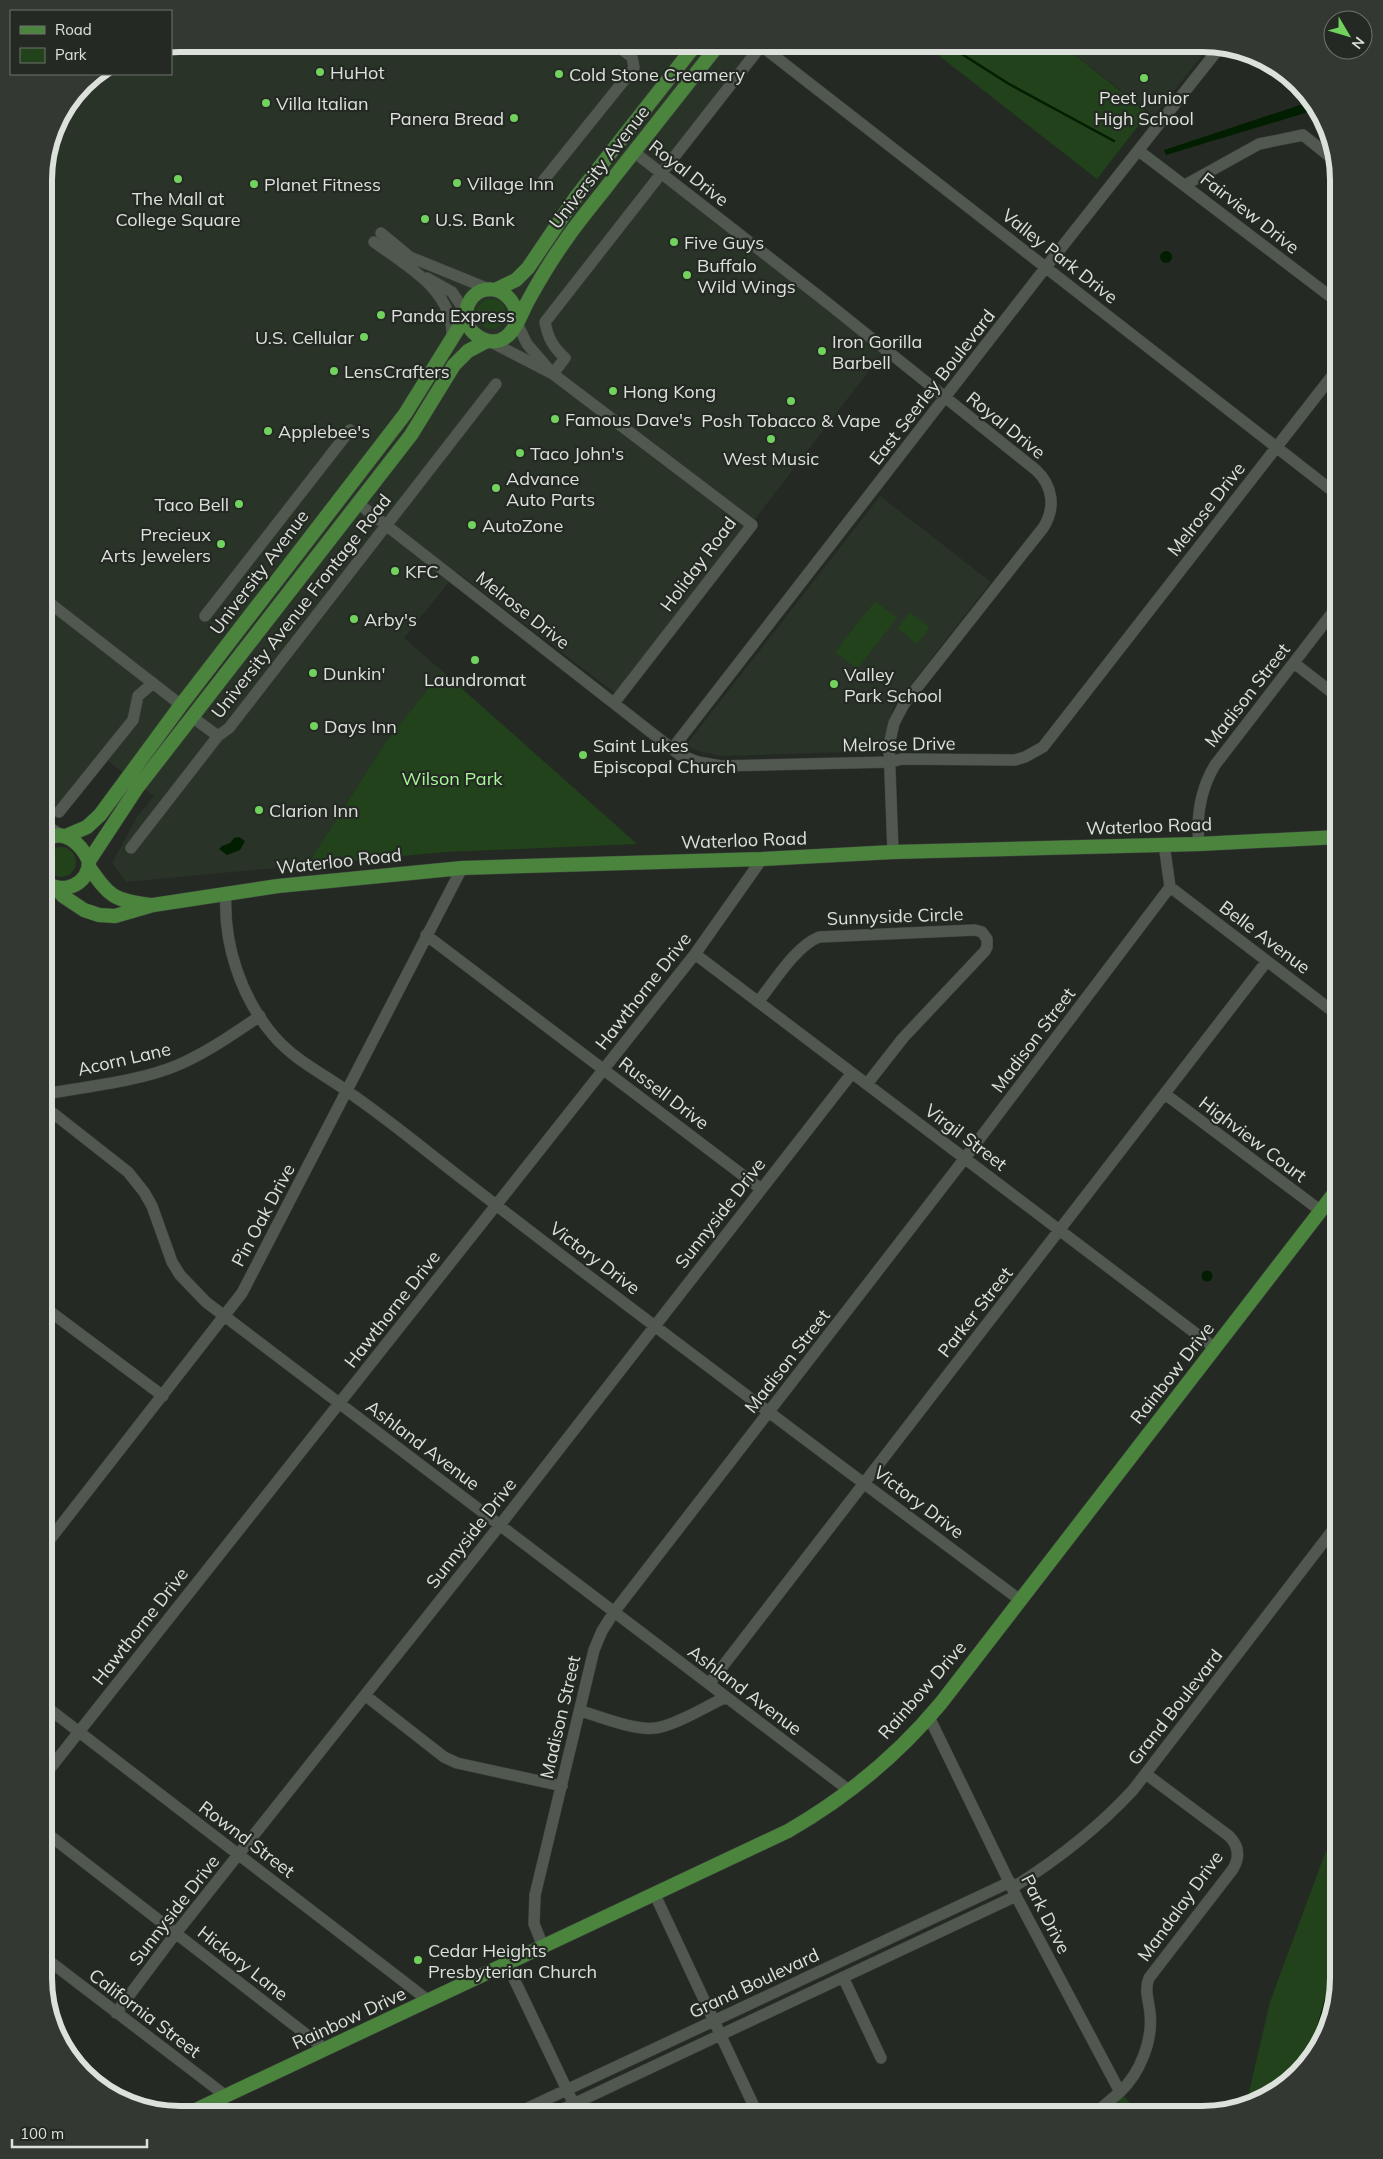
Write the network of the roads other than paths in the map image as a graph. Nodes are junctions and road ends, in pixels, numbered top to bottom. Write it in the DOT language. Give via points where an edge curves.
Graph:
graph roads {
  1 [pos="627,53"];
  2 [pos="689,53"];
  3 [pos="699,53"];
  4 [pos="712,53"];
  5 [pos="754,53"];
  6 [pos="770,53"];
  7 [pos="1215,53"];
  8 [pos="668,81"];
  9 [pos="682,91"];
  10 [pos="1139,151"];
  11 [pos="634,152"];
  12 [pos="1328,155"];
  13 [pos="662,174"];
  14 [pos="544,181"];
  15 [pos="1185,185"];
  16 [pos="1046,267"];
  17 [pos="417,273"];
  18 [pos="493,289"];
  19 [pos="1330,296"];
  20 [pos="466,314"];
  21 [pos="518,321"];
  22 [pos="452,336"];
  23 [pos="490,342"];
  24 [pos="553,374"];
  25 [pos="1330,379"];
  26 [pos="496,384"];
  27 [pos="945,398"];
  28 [pos="350,430"];
  29 [pos="391,432"];
  30 [pos="1277,447"];
  31 [pos="1330,489"];
  32 [pos="359,504"];
  33 [pos="386,526"];
  34 [pos="53,605"];
  35 [pos="205,616"];
  36 [pos="1330,616"];
  37 [pos="1294,663"];
  38 [pos="153,683"];
  39 [pos="1330,691"];
  40 [pos="614,703"];
  41 [pos="181,705"];
  42 [pos="192,717"];
  43 [pos="218,736"];
  44 [pos="672,749"];
  45 [pos="891,762"];
  46 [pos="149,771"];
  47 [pos="59,812"];
  48 [pos="53,829"];
  49 [pos="63,835"];
  50 [pos="53,836"];
  51 [pos="1330,837"];
  52 [pos="1164,844"];
  53 [pos="1199,844"];
  54 [pos="131,848"];
  55 [pos="893,852"];
  56 [pos="762,859"];
  57 [pos="89,864"];
  58 [pos="462,868"];
  59 [pos="53,887"];
  60 [pos="1170,887"];
  61 [pos="53,889"];
  62 [pos="226,893"];
  63 [pos="153,906"];
  64 [pos="426,935"];
  65 [pos="695,954"];
  66 [pos="1267,961"];
  67 [pos="758,1002"];
  68 [pos="1330,1009"];
  69 [pos="260,1016"];
  70 [pos="604,1069"];
  71 [pos="852,1073"];
  72 [pos="867,1084"];
  73 [pos="348,1091"];
  74 [pos="52,1092"];
  75 [pos="1165,1094"];
  76 [pos="52,1113"];
  77 [pos="965,1158"];
  78 [pos="761,1189"];
  79 [pos="1330,1199"];
  80 [pos="496,1205"];
  81 [pos="1321,1211"];
  82 [pos="1060,1230"];
  83 [pos="52,1315"];
  84 [pos="55,1317"];
  85 [pos="225,1317"];
  86 [pos="655,1325"];
  87 [pos="1215,1348"];
  88 [pos="163,1396"];
  89 [pos="339,1404"];
  90 [pos="770,1412"];
  91 [pos="865,1483"];
  92 [pos="500,1525"];
  93 [pos="1330,1534"];
  94 [pos="52,1537"];
  95 [pos="1020,1600"];
  96 [pos="614,1612"];
  97 [pos="709,1684"];
  98 [pos="366,1696"];
  99 [pos="726,1697"];
  100 [pos="52,1711"];
  101 [pos="581,1711"];
  102 [pos="930,1717"];
  103 [pos="78,1732"];
  104 [pos="52,1765"];
  105 [pos="1146,1774"];
  106 [pos="562,1786"];
  107 [pos="850,1791"];
  108 [pos="52,1837"];
  109 [pos="239,1855"];
  110 [pos="1013,1889"];
  111 [pos="655,1895"];
  112 [pos="176,1933"];
  113 [pos="543,1946"];
  114 [pos="52,1963"];
  115 [pos="507,1964"];
  116 [pos="843,1977"];
  117 [pos="429,2001"];
  118 [pos="116,2013"];
  119 [pos="714,2021"];
  120 [pos="720,2035"];
  121 [pos="325,2049"];
  122 [pos="881,2058"];
  123 [pos="567,2090"];
  124 [pos="1120,2092"];
  125 [pos="220,2099"];
  126 [pos="574,2104"];
  127 [pos="205,2106"];
  128 [pos="220,2106"];
  129 [pos="532,2106"];
  130 [pos="570,2106"];
  131 [pos="754,2106"];
  132 [pos="1104,2106"];
  1 -- 14 [label="street" via="632,57 634,68"];
  2 -- 8 [label="main road, University Avenue"];
  3 -- 9 [label="main road" via="688,68"];
  4 -- 9 [label="main road, University Avenue"];
  5 -- 13 [label="street"];
  6 -- 16 [label="street, Valley Park Drive"];
  7 -- 10 [label="street, East Seerley Boulevard"];
  8 -- 11 [label="main road" via="656,107 632,139"];
  8 -- 18 [label="main road, University Avenue" via="576,197 528,268 516,280"];
  9 -- 11 [label="main road, University Avenue"];
  10 -- 15 [label="street, Fairview Drive"];
  10 -- 16 [label="street, East Seerley Boulevard"];
  11 -- 13 [label="street, Royal Drive"];
  11 -- 21 [label="main road, University Avenue" via="565,241"];
  12 -- 15 [label="street" via="1303,135 1259,144"];
  13 -- 24 [label="street" via="545,322 553,347 565,358"];
  13 -- 27 [label="street, Royal Drive"];
  15 -- 19 [label="street, Fairview Drive"];
  16 -- 27 [label="street, East Seerley Boulevard"];
  16 -- 30 [label="street, Valley Park Drive"];
  17 -- 18 [label="street" via="378,238 410,257"];
  17 -- 20 [label="street" via="447,288"];
  17 -- 22 [label="street" via="443,299 452,324"];
  18 -- 20 [label="main road" via="474,296"];
  18 -- 21 [label="main road" via="513,301"];
  20 -- 22 [label="main road, University Avenue"];
  20 -- 23 [label="main road" via="472,332"];
  21 -- 23 [label="main road" via="505,338"];
  21 -- 24 [label="street, Holiday Road" via="527,344"];
  22 -- 29 [label="main road, University Avenue"];
  23 -- 24 [label="street, Holiday Road"];
  23 -- 32 [label="main road, University Avenue" via="468,351 458,360 411,435"];
  24 -- 40 [label="street, Holiday Road" via="752,525"];
  25 -- 30 [label="street, Melrose Drive"];
  26 -- 33 [label="street, University Avenue Frontage Road"];
  27 -- 44 [label="street, East Seerley Boulevard"];
  27 -- 45 [label="street, Royal Drive" via="1042,476 1050,490 1052,506 1043,528 898,713 889,745"];
  28 -- 35 [label="street"];
  29 -- 32 [label="main road" via="379,461 358,489"];
  29 -- 41 [label="main road, University Avenue"];
  30 -- 31 [label="street, Valley Park Drive"];
  30 -- 45 [label="street, Melrose Drive" via="1043,747 1025,757 1004,761 901,759"];
  32 -- 33 [label="street, Melrose Drive"];
  32 -- 42 [label="main road, University Avenue"];
  33 -- 40 [label="street, Melrose Drive"];
  33 -- 43 [label="street, University Avenue Frontage Road" via="230,728"];
  34 -- 38 [label="street"];
  36 -- 37 [label="street, Madison Street"];
  37 -- 39 [label="street"];
  37 -- 53 [label="street, Madison Street" via="1208,777 1198,812"];
  38 -- 41 [label="street"];
  38 -- 47 [label="street" via="138,696 133,720"];
  40 -- 44 [label="street, Melrose Drive"];
  41 -- 46 [label="main road" via="180,718 159,745"];
  41 -- 49 [label="main road, University Avenue" via="100,814 87,827"];
  42 -- 43 [label="street"];
  42 -- 46 [label="main road, University Avenue"];
  43 -- 54 [label="street, University Avenue Frontage Road"];
  44 -- 45 [label="street, Melrose Drive" via="698,762 722,766"];
  45 -- 55 [label="street, Royal Drive"];
  46 -- 57 [label="main road, University Avenue"];
  48 -- 49 [label="street"];
  49 -- 50 [label="main road, University Avenue"];
  49 -- 57 [label="main road, Waterloo Road" via="80,846"];
  51 -- 53 [label="main road, Waterloo Road"];
  52 -- 53 [label="main road, Waterloo Road"];
  52 -- 55 [label="main road, Waterloo Road"];
  52 -- 60 [label="street"];
  55 -- 56 [label="main road, Waterloo Road"];
  56 -- 58 [label="main road, Waterloo Road"];
  56 -- 65 [label="street, Hawthorne Drive"];
  57 -- 59 [label="main road, University Avenue" via="74,886 65,889"];
  57 -- 63 [label="main road, Waterloo Road" via="113,897"];
  58 -- 62 [label="main road, Waterloo Road"];
  58 -- 64 [label="street, Pin Oak Drive"];
  60 -- 66 [label="street, Belle Avenue"];
  60 -- 77 [label="street, Madison Street"];
  61 -- 63 [label="main road, Waterloo Road" via="84,910 100,915 115,916"];
  62 -- 63 [label="main road, Waterloo Road"];
  62 -- 69 [label="street, Victory Drive" via="230,950 243,988"];
  64 -- 70 [label="street, Russell Drive"];
  64 -- 73 [label="street, Pin Oak Drive"];
  65 -- 67 [label="street, Virgil Street"];
  65 -- 70 [label="street, Hawthorne Drive"];
  66 -- 68 [label="street, Belle Avenue"];
  66 -- 75 [label="street, Parker Street"];
  67 -- 71 [label="street, Virgil Street"];
  67 -- 72 [label="street, Sunnyside Circle" via="812,939 982,932 988,943 985,951 903,1038"];
  69 -- 73 [label="street, Victory Drive" via="295,1057"];
  69 -- 74 [label="street, Acorn Lane" via="177,1066"];
  70 -- 78 [label="street, Russell Drive"];
  70 -- 80 [label="street, Hawthorne Drive"];
  71 -- 72 [label="street, Virgil Street"];
  71 -- 78 [label="street, Sunnyside Drive"];
  72 -- 77 [label="street, Virgil Street"];
  73 -- 80 [label="street, Victory Drive"];
  73 -- 85 [label="street, Pin Oak Drive" via="242,1293"];
  75 -- 81 [label="street, Highview Court"];
  75 -- 82 [label="street, Parker Street"];
  76 -- 85 [label="street, Ashland Avenue" via="135,1180 152,1206 164,1243 180,1275"];
  77 -- 82 [label="street, Virgil Street"];
  77 -- 90 [label="street, Madison Street"];
  78 -- 86 [label="street, Sunnyside Drive"];
  79 -- 81 [label="main road, Rainbow Drive"];
  80 -- 86 [label="street, Victory Drive"];
  80 -- 89 [label="street, Hawthorne Drive"];
  81 -- 87 [label="main road, Rainbow Drive"];
  82 -- 87 [label="street, Virgil Street"];
  82 -- 91 [label="street, Parker Street"];
  83 -- 84 [label="street"];
  84 -- 88 [label="street"];
  85 -- 88 [label="street, Pin Oak Drive"];
  85 -- 89 [label="street, Ashland Avenue"];
  86 -- 90 [label="street, Victory Drive"];
  86 -- 92 [label="street, Sunnyside Drive"];
  87 -- 95 [label="main road, Rainbow Drive"];
  88 -- 94 [label="street, Pin Oak Drive"];
  89 -- 92 [label="street, Ashland Avenue"];
  89 -- 103 [label="street, Hawthorne Drive"];
  90 -- 91 [label="street, Victory Drive"];
  90 -- 96 [label="street, Madison Street"];
  91 -- 95 [label="street, Victory Drive"];
  91 -- 97 [label="street, Parker Street"];
  92 -- 96 [label="street, Ashland Avenue"];
  92 -- 98 [label="street, Sunnyside Drive"];
  93 -- 105 [label="street, Grand Boulevard"];
  95 -- 102 [label="main road, Rainbow Drive"];
  96 -- 97 [label="street, Ashland Avenue"];
  96 -- 101 [label="street, Madison Street" via="597,1640"];
  97 -- 99 [label="street, Ashland Avenue"];
  98 -- 106 [label="street" via="444,1757 457,1763"];
  98 -- 109 [label="street, Sunnyside Drive"];
  99 -- 101 [label="street" via="655,1729"];
  99 -- 107 [label="street, Ashland Avenue"];
  100 -- 103 [label="street, Rownd Street"];
  101 -- 106 [label="street, Madison Street"];
  102 -- 107 [label="main road, Rainbow Drive"];
  102 -- 110 [label="street, Park Drive"];
  103 -- 104 [label="street, Hawthorne Drive"];
  103 -- 109 [label="street, Rownd Street"];
  105 -- 110 [label="street, Grand Boulevard" via="1098,1826"];
  105 -- 124 [label="street, Mandalay Drive" via="1229,1836 1238,1856 1233,1869 1149,1978 1146,1986 1149,2032 1136,2073"];
  106 -- 113 [label="street, Madison Street" via="534,1903 534,1924"];
  107 -- 111 [label="main road, Rainbow Drive" via="788,1831"];
  108 -- 112 [label="street, Hickory Lane"];
  109 -- 112 [label="street, Sunnyside Drive"];
  109 -- 117 [label="street, Rownd Street"];
  110 -- 116 [label="street, Grand Boulevard"];
  110 -- 119 [label="street, Grand Boulevard"];
  110 -- 124 [label="street, Park Drive"];
  111 -- 113 [label="main road, Rainbow Drive"];
  111 -- 119 [label="street"];
  112 -- 118 [label="street, Sunnyside Drive"];
  112 -- 121 [label="street, Hickory Lane"];
  113 -- 115 [label="main road, Rainbow Drive"];
  114 -- 118 [label="street, California Street"];
  115 -- 117 [label="main road, Rainbow Drive"];
  115 -- 123 [label="street"];
  116 -- 120 [label="street, Grand Boulevard"];
  116 -- 122 [label="street"];
  117 -- 121 [label="main road, Rainbow Drive"];
  118 -- 125 [label="street, California Street"];
  119 -- 120 [label="street"];
  119 -- 123 [label="street, Grand Boulevard"];
  120 -- 126 [label="street, Grand Boulevard"];
  120 -- 131 [label="street"];
  121 -- 125 [label="main road, Rainbow Drive"];
  123 -- 126 [label="street"];
  123 -- 129 [label="street, Grand Boulevard"];
  124 -- 132 [label="street"];
  125 -- 127 [label="main road, Rainbow Drive"];
  125 -- 128 [label="street"];
  126 -- 130 [label="street, Grand Boulevard"];
}
